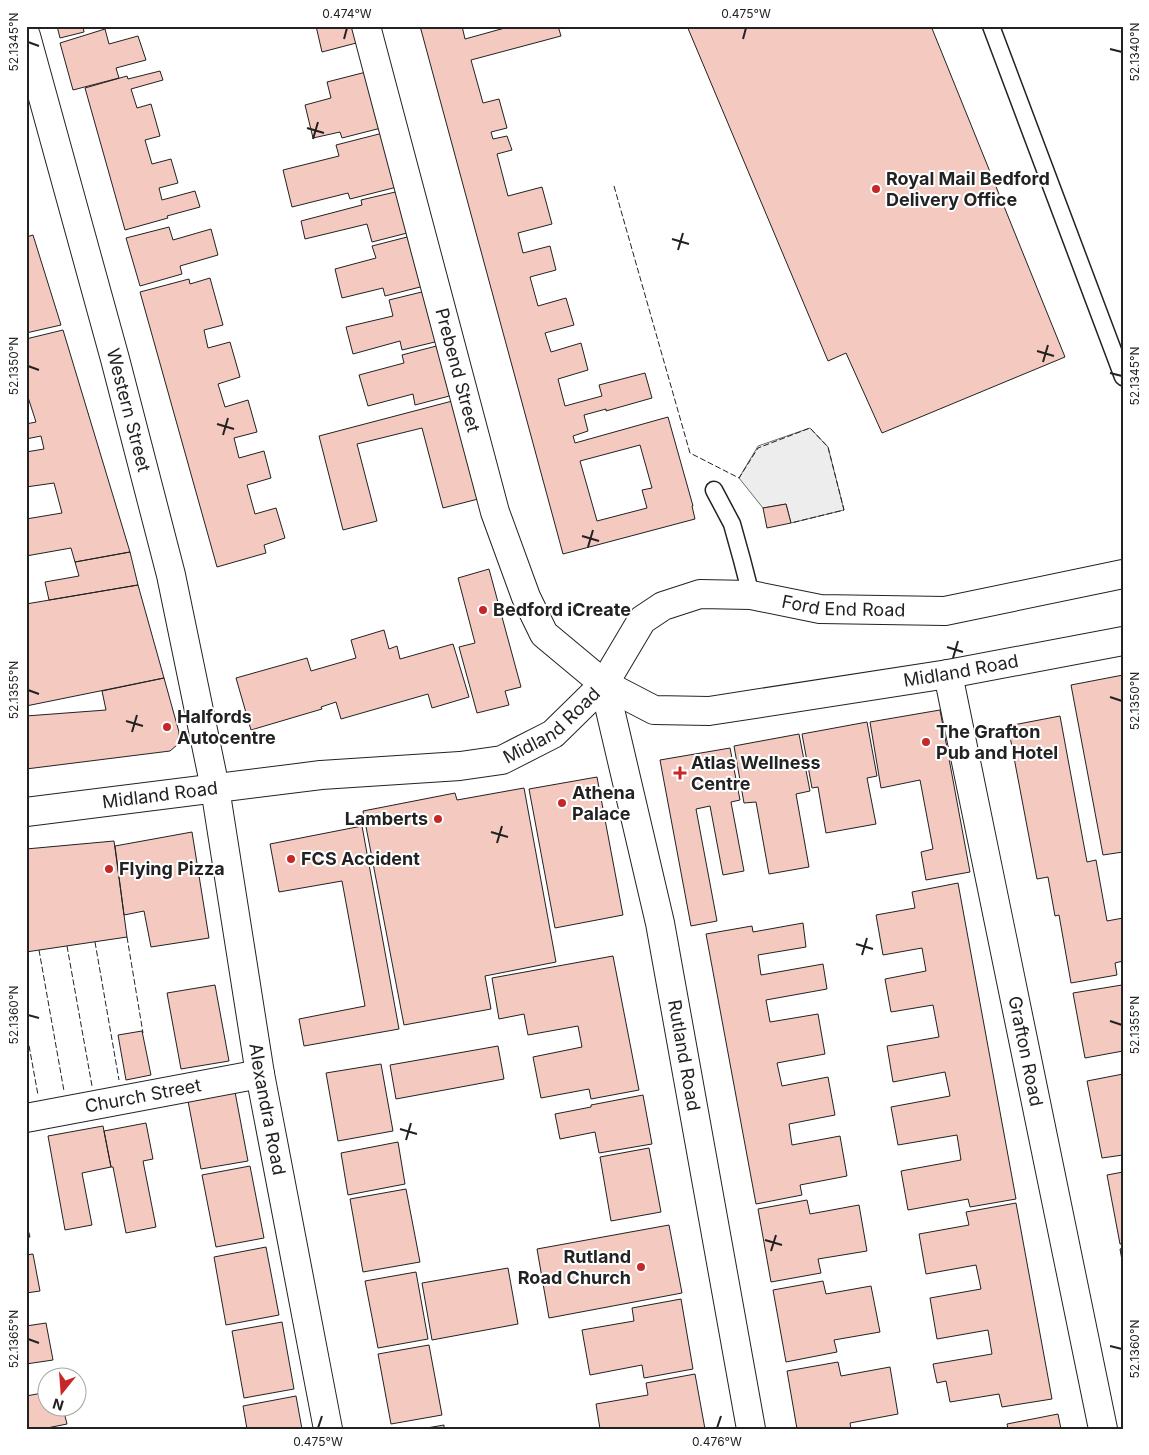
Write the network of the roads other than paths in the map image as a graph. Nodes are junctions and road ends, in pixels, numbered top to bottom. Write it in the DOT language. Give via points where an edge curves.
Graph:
graph roads {
  1 [pos="366,26"];
  2 [pos="992,26"];
  3 [pos="26,36"];
  4 [pos="1123,377"];
  5 [pos="714,490"];
  6 [pos="1123,574"];
  7 [pos="751,594"];
  8 [pos="1123,641"];
  9 [pos="948,674"];
  10 [pos="604,684"];
  11 [pos="215,788"];
  12 [pos="26,812"];
  13 [pos="260,1074"];
  14 [pos="26,1118"];
  15 [pos="328,1429"];
  16 [pos="751,1429"];
  17 [pos="1103,1429"];
  1 -- 10 [label="street, Prebend Street" via="495,512 526,597 544,634"];
  2 -- 4 [label="lane"];
  3 -- 11 [label="street, Western Street" via="172,575"];
  5 -- 7 [label="lane" via="732,524"];
  6 -- 7 [label="street, Ford End Road" via="945,611 820,609"];
  7 -- 10 [label="street, Ford End Road" via="700,594 663,606 642,620"];
  8 -- 9 [label="street, Midland Road"];
  9 -- 10 [label="street, Midland Road" via="709,711 654,710"];
  9 -- 17 [label="street, Grafton Road"];
  10 -- 11 [label="street, Midland Road" via="553,734 502,760 460,766 321,775"];
  10 -- 16 [label="street, Rutland Road" via="660,923"];
  11 -- 12 [label="street, Midland Road"];
  11 -- 13 [label="street, Alexandra Road"];
  13 -- 14 [label="street, Church Street"];
  13 -- 15 [label="street, Alexandra Road"];
}
